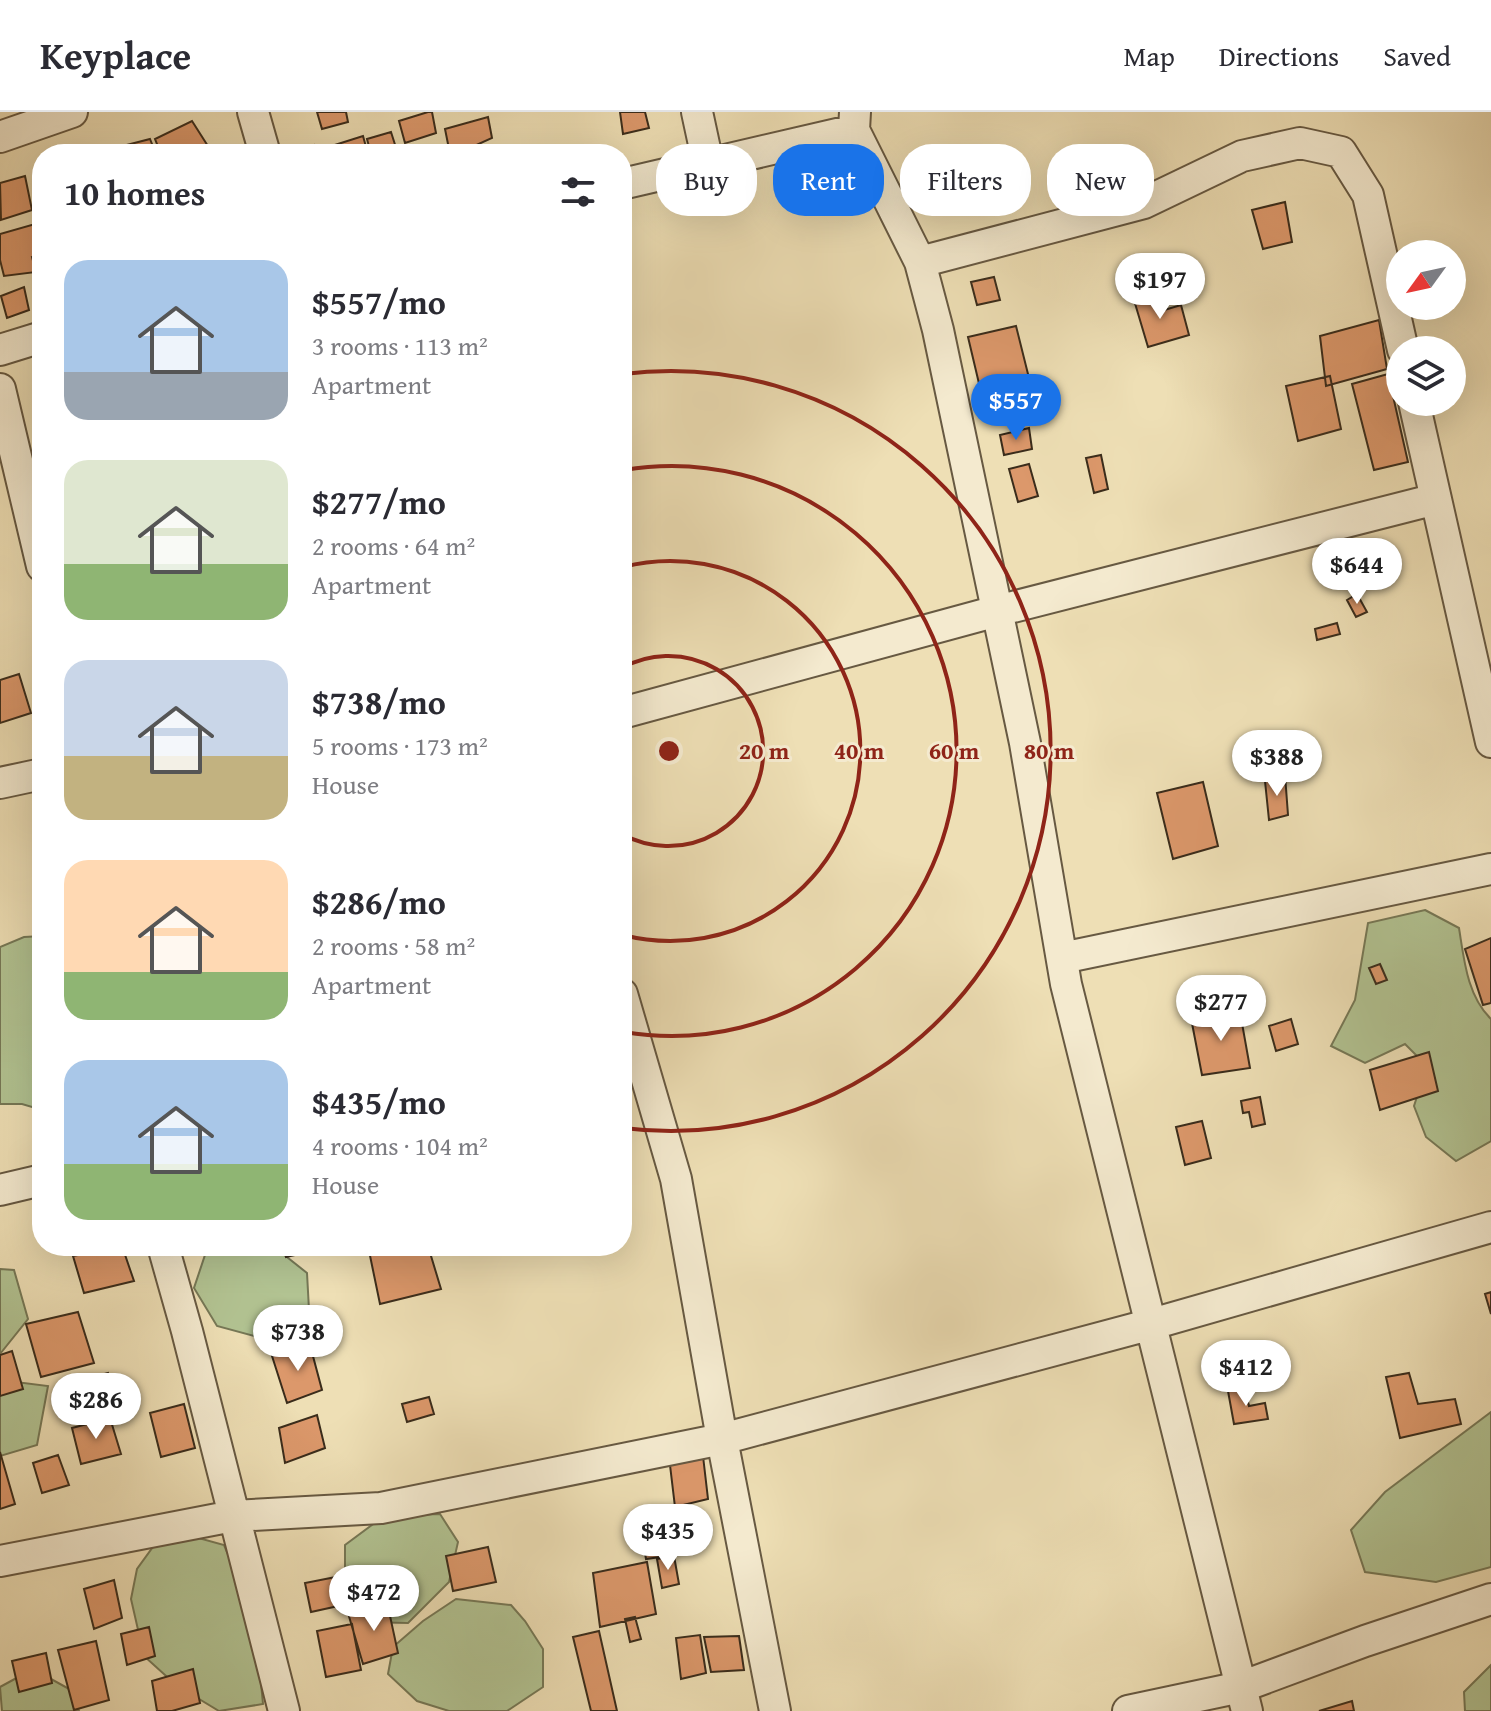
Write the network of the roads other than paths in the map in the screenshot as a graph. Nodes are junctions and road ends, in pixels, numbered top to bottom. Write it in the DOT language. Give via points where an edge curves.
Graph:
graph roads {
  1 [pos="72,112"];
  2 [pos="253,112"];
  3 [pos="697,112"];
  4 [pos="855,121"];
  5 [pos="0,137"];
  6 [pos="262,144"];
  7 [pos="704,144"];
  8 [pos="757,149"];
  9 [pos="656,176"];
  10 [pos="632,182"];
  11 [pos="920,262"];
  12 [pos="1400,336"];
  13 [pos="32,340"];
  14 [pos="0,350"];
  15 [pos="0,389"];
  16 [pos="1417,416"];
  17 [pos="1436,499"];
  18 [pos="32,524"];
  19 [pos="997,611"];
  20 [pos="632,710"];
  21 [pos="1491,742"];
  22 [pos="32,776"];
  23 [pos="0,783"];
  24 [pos="1491,869"];
  25 [pos="1062,958"];
  26 [pos="632,1028"];
  27 [pos="32,1182"];
  28 [pos="0,1190"];
  29 [pos="1491,1227"];
  30 [pos="166,1256"];
  31 [pos="1152,1324"];
  32 [pos="722,1439"];
  33 [pos="233,1516"];
  34 [pos="0,1561"];
  35 [pos="1491,1599"];
  36 [pos="1244,1699"];
  37 [pos="284,1711"];
  38 [pos="775,1711"];
  39 [pos="1128,1711"];
  1 -- 5 [label="street"];
  2 -- 6 [label="street"];
  3 -- 7 [label="street"];
  4 -- 8 [label="street"];
  4 -- 11 [label="street"];
  9 -- 10 [label="street"];
  11 -- 12 [label="street" via="1144,203 1242,156 1300,143 1341,152 1368,195"];
  11 -- 19 [label="street"];
  13 -- 14 [label="street"];
  15 -- 18 [label="street"];
  16 -- 17 [label="street"];
  17 -- 19 [label="street"];
  17 -- 21 [label="street"];
  19 -- 20 [label="street"];
  19 -- 25 [label="street"];
  22 -- 23 [label="street"];
  24 -- 25 [label="street"];
  25 -- 31 [label="street"];
  26 -- 32 [label="street" via="676,1179"];
  27 -- 28 [label="street"];
  29 -- 31 [label="street"];
  30 -- 33 [label="street"];
  31 -- 32 [label="street"];
  31 -- 36 [label="street"];
  32 -- 33 [label="street" via="381,1508"];
  32 -- 38 [label="street"];
  33 -- 34 [label="street"];
  33 -- 37 [label="street"];
  35 -- 36 [label="street" via="1365,1641"];
  36 -- 39 [label="street"];
}
